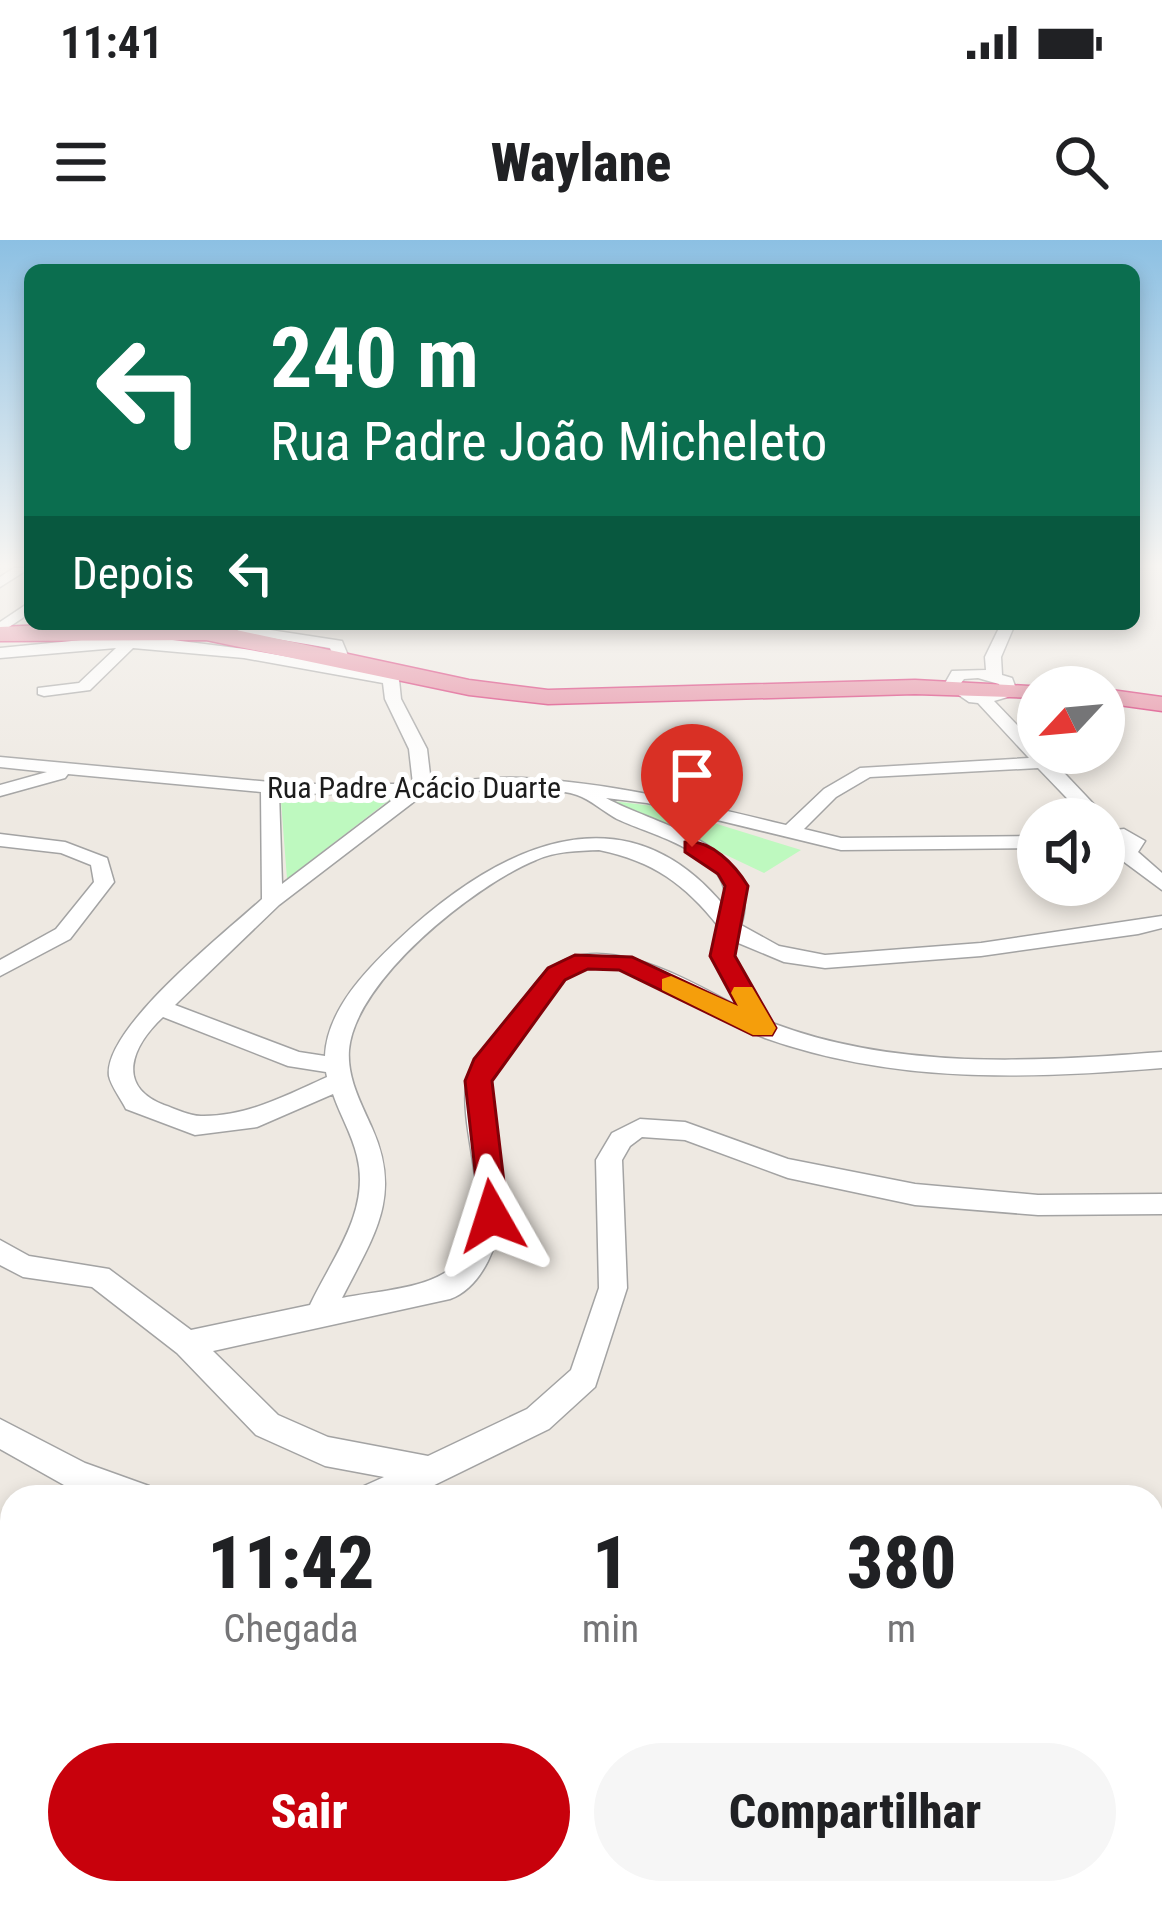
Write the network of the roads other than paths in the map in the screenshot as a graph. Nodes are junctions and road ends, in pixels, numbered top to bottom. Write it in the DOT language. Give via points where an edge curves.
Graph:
graph roads {
  1 [pos="75,646"];
  2 [pos="127,646"];
  3 [pos="194,646"];
  4 [pos="311,646"];
  5 [pos="334,646"];
  6 [pos="998,646"];
  7 [pos="339,651"];
  8 [pos="0,653"];
  9 [pos="993,657"];
  10 [pos="394,676"];
  11 [pos="955,678"];
  12 [pos="1003,682"];
  13 [pos="1017,686"];
  14 [pos="44,691"];
  15 [pos="1125,698"];
  16 [pos="984,700"];
  17 [pos="1159,702"];
  18 [pos="1017,734"];
  19 [pos="0,762"];
  20 [pos="1017,764"];
  21 [pos="73,770"];
  22 [pos="1055,774"];
  23 [pos="270,787"];
  24 [pos="422,787"];
  25 [pos="584,789"];
  26 [pos="0,790"];
  27 [pos="1077,798"];
  28 [pos="789,833"];
  29 [pos="1125,837"];
  30 [pos="1162,838"];
  31 [pos="0,840"];
  32 [pos="1017,842"];
  33 [pos="1125,848"];
  34 [pos="1162,884"];
  35 [pos="272,901"];
  36 [pos="1162,922"];
  37 [pos="729,925"];
  38 [pos="0,967"];
  39 [pos="160,1007"];
  40 [pos="763,1028"];
  41 [pos="1162,1060"];
  42 [pos="336,1074"];
  43 [pos="1162,1204"];
  44 [pos="0,1251"];
  45 [pos="321,1313"];
  46 [pos="188,1344"];
  47 [pos="0,1433"];
  48 [pos="430,1471"];
  49 [pos="105,1485"];
  50 [pos="401,1485"];
  1 -- 8 [label="street"];
  2 -- 14 [label="street" via="84,687"];
  3 -- 10 [label="street"];
  4 -- 7 [label="highway"];
  5 -- 7 [label="street"];
  6 -- 9 [label="street"];
  7 -- 10 [label="highway"];
  9 -- 11 [label="street"];
  9 -- 12 [label="street"];
  10 -- 11 [label="highway" via="550,698"];
  10 -- 24 [label="street" via="393,699 418,749"];
  11 -- 12 [label="highway"];
  11 -- 16 [label="street"];
  12 -- 13 [label="highway"];
  12 -- 16 [label="street" via="1003,698"];
  15 -- 17 [label="highway"];
  16 -- 18 [label="street"];
  19 -- 21 [label="street, Rua Padre Acácio Duarte"];
  20 -- 28 [label="street" via="866,772"];
  21 -- 23 [label="street, Rua Padre Acácio Duarte"];
  21 -- 26 [label="street"];
  22 -- 27 [label="street"];
  23 -- 24 [label="street, Rua Padre Acácio Duarte"];
  23 -- 35 [label="street"];
  24 -- 25 [label="street, Rua Padre Acácio Duarte"];
  24 -- 35 [label="street"];
  25 -- 28 [label="street, Rua Padre Acácio Duarte"];
  25 -- 37 [label="street" via="727,870 737,895"];
  28 -- 32 [label="street, Rua Padre Acácio Duarte" via="879,845"];
  29 -- 30 [label="street"];
  31 -- 38 [label="street" via="82,852 100,862 104,882 63,934"];
  33 -- 34 [label="street"];
  35 -- 39 [label="street"];
  36 -- 37 [label="street" via="833,964 797,959"];
  37 -- 40 [label="street" via="723,956"];
  37 -- 42 [label="street" via="692,880 645,856 563,846 513,860 472,884 372,981 342,1029"];
  39 -- 42 [label="street"];
  39 -- 42 [label="street" via="130,1040 121,1078 135,1103 163,1118 237,1124"];
  40 -- 41 [label="street" via="809,1047 892,1063 1026,1072"];
  40 -- 45 [label="street" via="623,962 584,961 556,974 478,1081 492,1216 471,1268 450,1287 418,1298"];
  42 -- 45 [label="street" via="374,1180 362,1231"];
  43 -- 48 [label="street" via="1019,1207 911,1196 767,1163 698,1134 630,1131 609,1160 613,1288 584,1378 538,1419"];
  44 -- 46 [label="street" via="23,1266 99,1277"];
  45 -- 46 [label="street"];
  46 -- 48 [label="street" via="267,1425 325,1451"];
  47 -- 49 [label="street"];
  48 -- 50 [label="street"];
}
